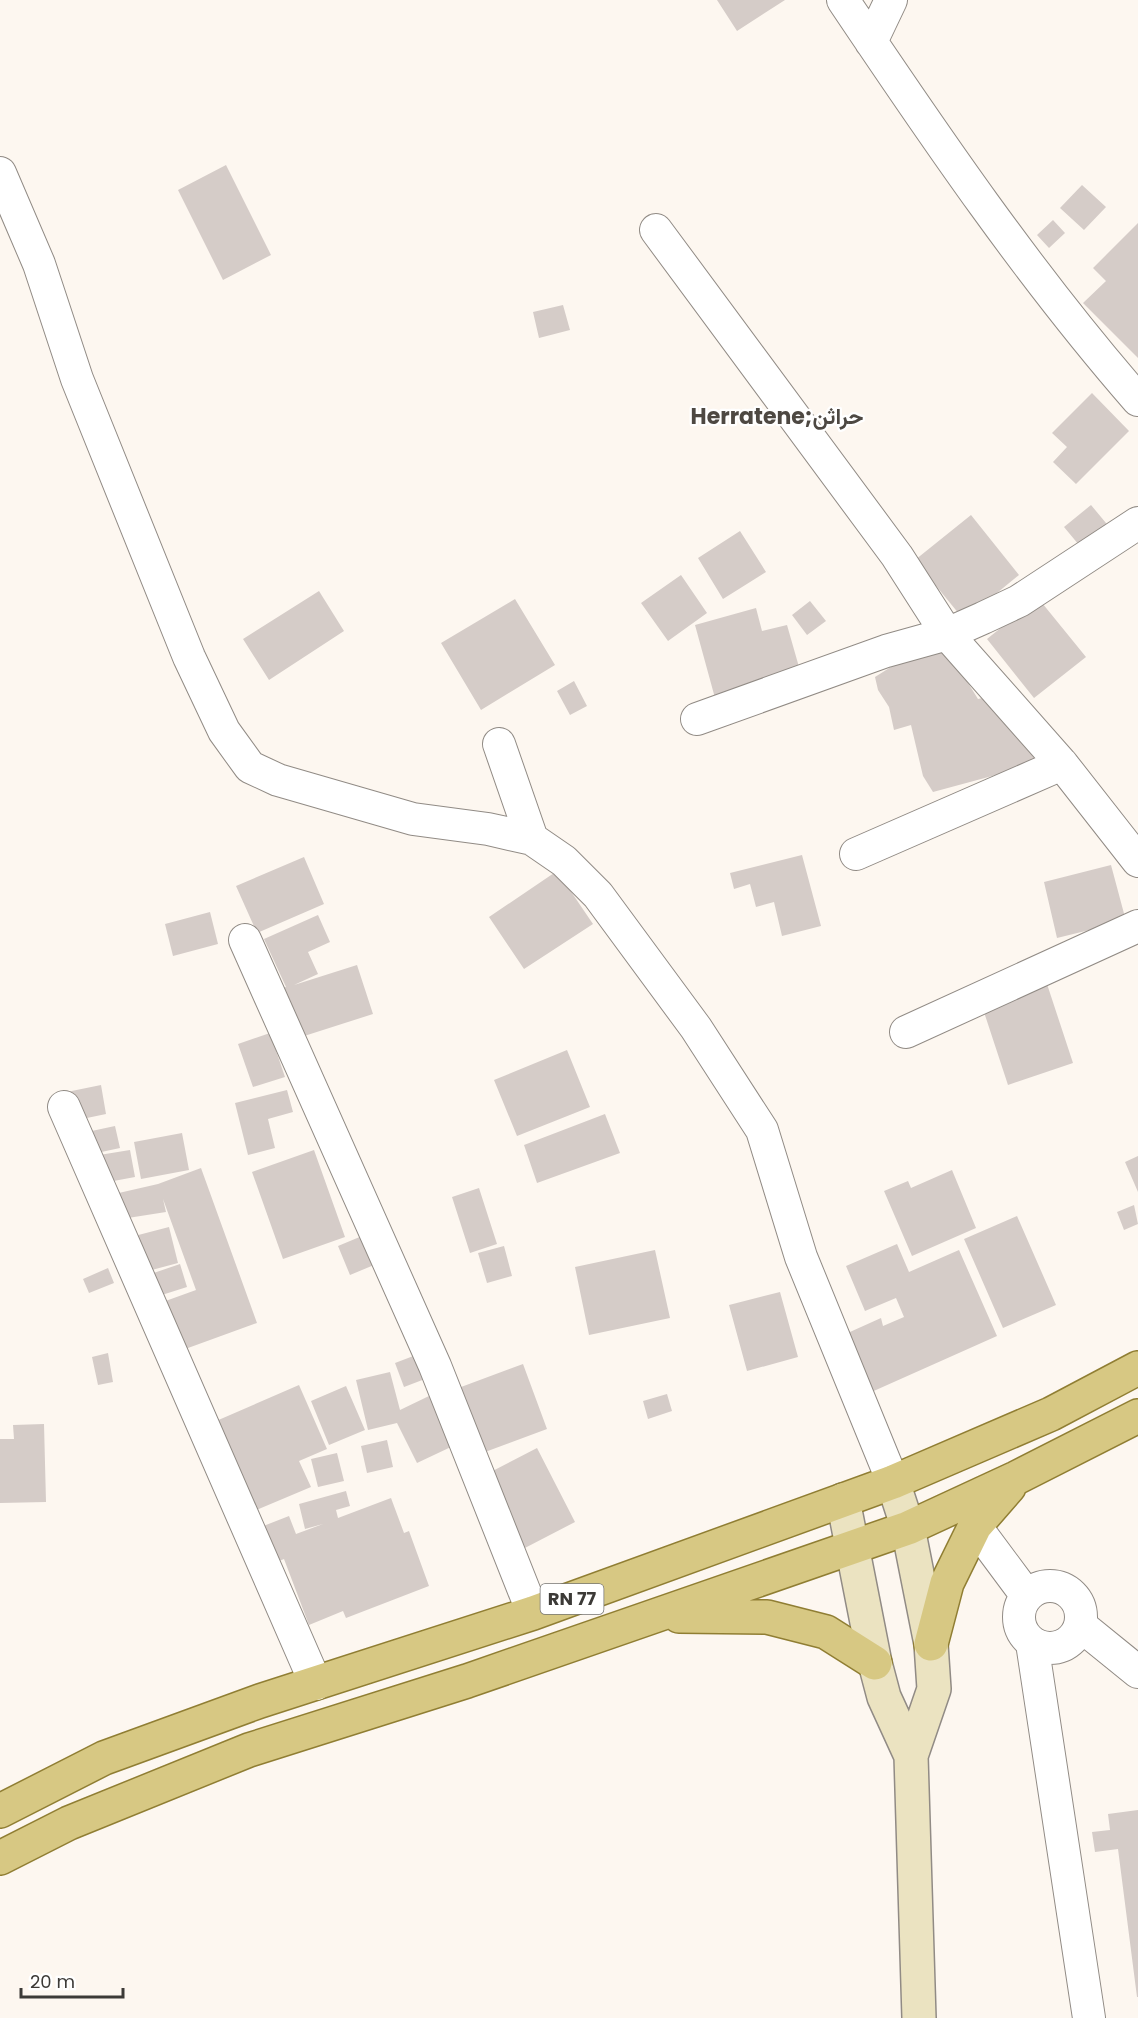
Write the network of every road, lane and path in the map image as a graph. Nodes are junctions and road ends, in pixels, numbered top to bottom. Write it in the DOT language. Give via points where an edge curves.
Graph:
graph roads {
  1 [pos="843,0"];
  2 [pos="891,0"];
  3 [pos="871,42"];
  4 [pos="0,173"];
  5 [pos="656,230"];
  6 [pos="1138,400"];
  7 [pos="1138,523"];
  8 [pos="947,634"];
  9 [pos="697,719"];
  10 [pos="499,744"];
  11 [pos="1062,764"];
  12 [pos="532,839"];
  13 [pos="856,854"];
  14 [pos="1138,861"];
  15 [pos="1138,927"];
  16 [pos="244,940"];
  17 [pos="906,1032"];
  18 [pos="64,1107"];
  19 [pos="1138,1368"];
  20 [pos="1138,1416"];
  21 [pos="1016,1478"];
  22 [pos="893,1482"];
  23 [pos="843,1500"];
  24 [pos="975,1526"];
  25 [pos="908,1528"];
  26 [pos="854,1547"];
  27 [pos="1027,1596"];
  28 [pos="533,1613"];
  29 [pos="653,1616"];
  30 [pos="1080,1625"];
  31 [pos="1032,1643"];
  32 [pos="931,1644"];
  33 [pos="875,1663"];
  34 [pos="1138,1672"];
  35 [pos="316,1684"];
  36 [pos="911,1756"];
  37 [pos="0,1811"];
  38 [pos="0,1858"];
  39 [pos="919,2018"];
  40 [pos="1089,2018"];
  1 -- 3 [label="street"];
  2 -- 3 [label="street"];
  3 -- 6 [label="street" via="948,157 1101,358"];
  4 -- 12 [label="street" via="39,264 77,379 189,657 224,731 250,767 278,780 413,819"];
  5 -- 8 [label="street" via="897,556"];
  7 -- 8 [label="street" via="1019,601"];
  8 -- 9 [label="street" via="886,651"];
  8 -- 11 [label="street"];
  10 -- 12 [label="street"];
  11 -- 13 [label="street"];
  11 -- 14 [label="street"];
  12 -- 22 [label="street" via="564,861 598,895 696,1028 762,1130 801,1257"];
  15 -- 17 [label="street"];
  16 -- 28 [label="street" via="435,1366"];
  18 -- 35 [label="street"];
  19 -- 22 [label="main road, RN 77" via="1051,1414"];
  20 -- 21 [label="main road, RN 77"];
  21 -- 24 [label="main road"];
  21 -- 25 [label="main road, RN 77"];
  22 -- 23 [label="main road, RN 77"];
  22 -- 25 [label="main road"];
  23 -- 26 [label="main road"];
  23 -- 28 [label="main road, RN 77"];
  24 -- 27 [label="street"];
  24 -- 32 [label="main road" via="946,1583"];
  25 -- 26 [label="main road, RN 77"];
  25 -- 32 [label="main road"];
  26 -- 29 [label="main road, RN 77"];
  26 -- 33 [label="main road"];
  27 -- 30 [label="street" via="1046,1586 1066,1590 1079,1606"];
  27 -- 31 [label="street" via="1021,1605 1020,1626"];
  28 -- 35 [label="main road, RN 77"];
  29 -- 33 [label="main road" via="767,1617 826,1632"];
  29 -- 38 [label="main road, RN 77" via="467,1681 249,1749 69,1823"];
  30 -- 31 [label="street" via="1076,1634 1061,1646 1041,1647"];
  30 -- 34 [label="street"];
  31 -- 40 [label="street"];
  32 -- 36 [label="main road" via="934,1689"];
  33 -- 36 [label="main road" via="884,1697"];
  35 -- 37 [label="main road, RN 77" via="104,1758"];
  36 -- 39 [label="main road"];
}
